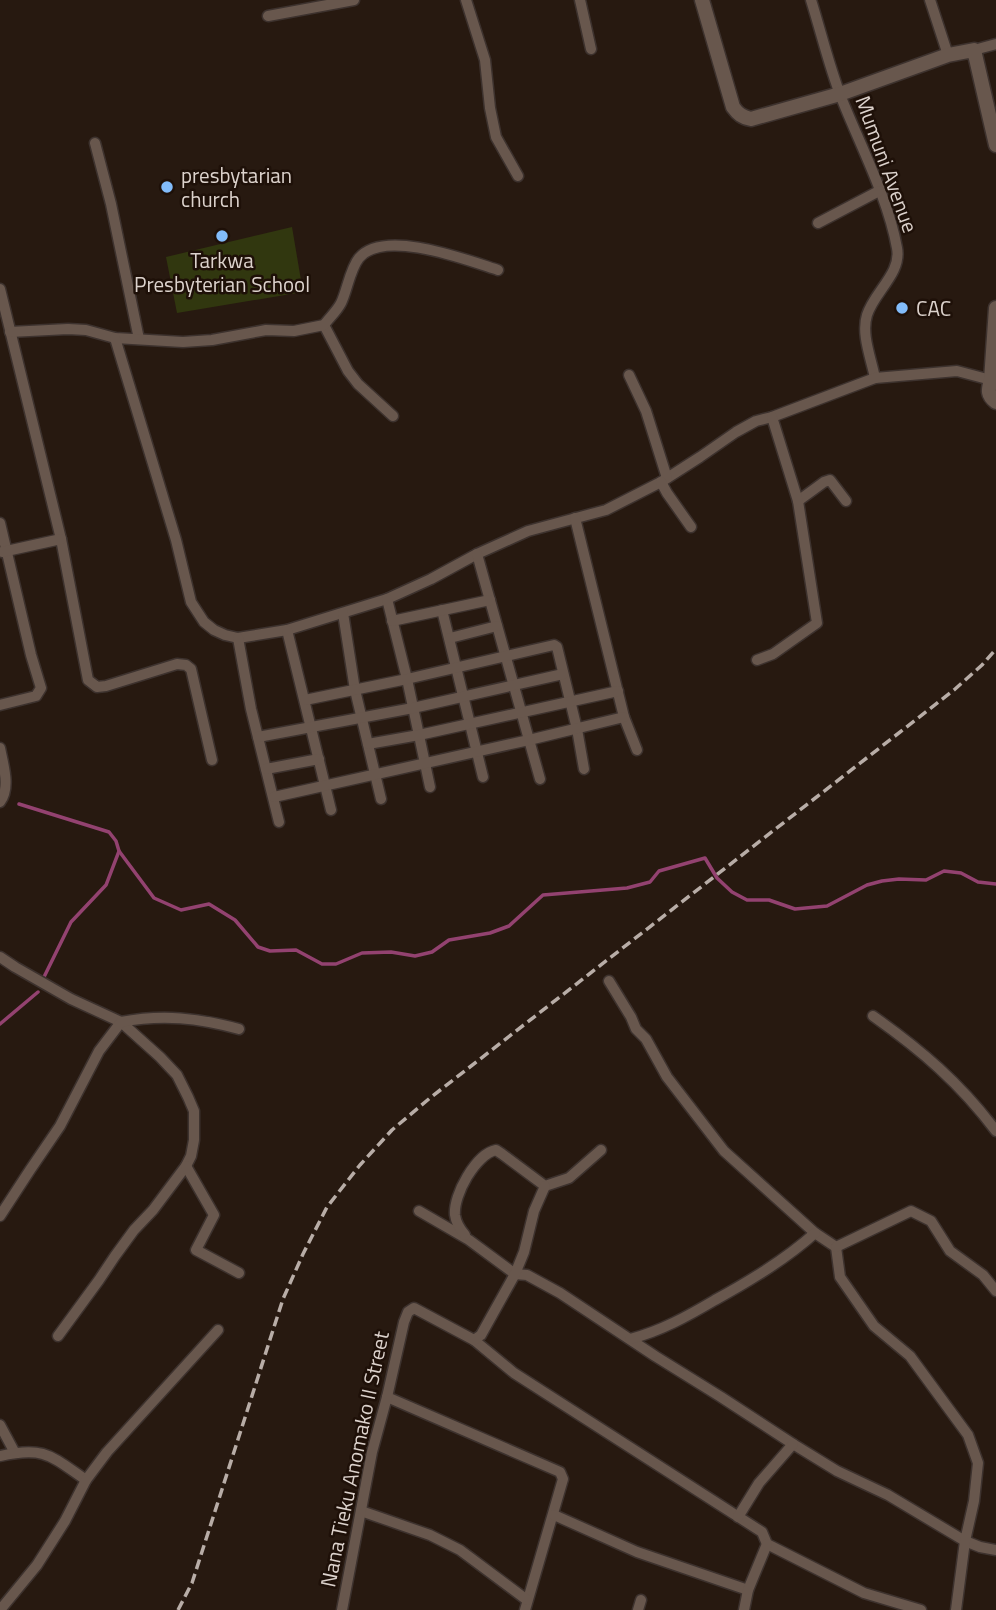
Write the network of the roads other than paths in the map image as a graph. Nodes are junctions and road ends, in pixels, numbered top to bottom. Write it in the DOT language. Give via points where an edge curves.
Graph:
graph roads {
  1 [pos="354,0"];
  2 [pos="466,0"];
  3 [pos="580,0"];
  4 [pos="702,0"];
  5 [pos="811,0"];
  6 [pos="930,0"];
  7 [pos="268,16"];
  8 [pos="996,44"];
  9 [pos="591,49"];
  10 [pos="974,50"];
  11 [pos="948,55"];
  12 [pos="840,94"];
  13 [pos="996,139"];
  14 [pos="95,143"];
  15 [pos="996,145"];
  16 [pos="517,176"];
  17 [pos="879,191"];
  18 [pos="818,223"];
  19 [pos="498,270"];
  20 [pos="0,292"];
  21 [pos="996,308"];
  22 [pos="324,325"];
  23 [pos="10,332"];
  24 [pos="115,338"];
  25 [pos="139,339"];
  26 [pos="629,375"];
  27 [pos="875,378"];
  28 [pos="990,380"];
  29 [pos="996,402"];
  30 [pos="393,416"];
  31 [pos="772,417"];
  32 [pos="664,480"];
  33 [pos="798,501"];
  34 [pos="846,501"];
  35 [pos="575,519"];
  36 [pos="0,523"];
  37 [pos="691,527"];
  38 [pos="61,538"];
  39 [pos="3,552"];
  40 [pos="477,554"];
  41 [pos="387,599"];
  42 [pos="490,600"];
  43 [pos="442,610"];
  44 [pos="342,613"];
  45 [pos="392,621"];
  46 [pos="497,626"];
  47 [pos="287,629"];
  48 [pos="238,638"];
  49 [pos="450,638"];
  50 [pos="505,655"];
  51 [pos="757,660"];
  52 [pos="457,667"];
  53 [pos="563,674"];
  54 [pos="407,679"];
  55 [pos="513,685"];
  56 [pos="355,690"];
  57 [pos="618,691"];
  58 [pos="464,695"];
  59 [pos="305,699"];
  60 [pos="571,702"];
  61 [pos="0,705"];
  62 [pos="413,708"];
  63 [pos="521,713"];
  64 [pos="624,717"];
  65 [pos="362,718"];
  66 [pos="470,724"];
  67 [pos="311,727"];
  68 [pos="577,729"];
  69 [pos="419,735"];
  70 [pos="258,737"];
  71 [pos="529,740"];
  72 [pos="368,744"];
  73 [pos="0,748"];
  74 [pos="637,750"];
  75 [pos="477,751"];
  76 [pos="318,759"];
  77 [pos="212,760"];
  78 [pos="425,762"];
  79 [pos="266,769"];
  80 [pos="584,769"];
  81 [pos="375,774"];
  82 [pos="483,778"];
  83 [pos="540,779"];
  84 [pos="325,785"];
  85 [pos="430,787"];
  86 [pos="274,797"];
  87 [pos="380,799"];
  88 [pos="0,802"];
  89 [pos="331,810"];
  90 [pos="279,822"];
  91 [pos="0,957"];
  92 [pos="609,981"];
  93 [pos="873,1016"];
  94 [pos="121,1022"];
  95 [pos="239,1029"];
  96 [pos="996,1130"];
  97 [pos="601,1150"];
  98 [pos="186,1166"];
  99 [pos="545,1186"];
  100 [pos="419,1211"];
  101 [pos="0,1216"];
  102 [pos="815,1233"];
  103 [pos="469,1240"];
  104 [pos="836,1247"];
  105 [pos="239,1273"];
  106 [pos="515,1274"];
  107 [pos="996,1292"];
  108 [pos="218,1330"];
  109 [pos="58,1336"];
  110 [pos="630,1339"];
  111 [pos="474,1340"];
  112 [pos="387,1397"];
  113 [pos="0,1425"];
  114 [pos="793,1444"];
  115 [pos="15,1453"];
  116 [pos="0,1456"];
  117 [pos="86,1480"];
  118 [pos="361,1511"];
  119 [pos="554,1514"];
  120 [pos="738,1517"];
  121 [pos="965,1541"];
  122 [pos="767,1544"];
  123 [pos="996,1550"];
  124 [pos="748,1590"];
  125 [pos="526,1605"];
  126 [pos="0,1609"];
  127 [pos="342,1610"];
  128 [pos="744,1610"];
  129 [pos="921,1610"];
  130 [pos="957,1610"];
  1 -- 7 [label="street"];
  2 -- 16 [label="street" via="485,60 496,137"];
  3 -- 9 [label="street"];
  4 -- 12 [label="street" via="733,107 739,114 751,118"];
  5 -- 12 [label="street, Mumuni Avenue"];
  6 -- 11 [label="street"];
  8 -- 10 [label="street"];
  10 -- 11 [label="street"];
  10 -- 13 [label="street"];
  11 -- 12 [label="street"];
  12 -- 17 [label="street, Mumuni Avenue"];
  13 -- 15 [label="street"];
  14 -- 25 [label="street"];
  17 -- 18 [label="street"];
  17 -- 27 [label="street, Mumuni Avenue" via="898,251 895,268 866,317"];
  19 -- 22 [label="street" via="417,247 379,248 359,258 340,305"];
  20 -- 23 [label="street"];
  21 -- 28 [label="street"];
  22 -- 25 [label="street" via="212,340"];
  22 -- 30 [label="street" via="348,371"];
  23 -- 24 [label="street" via="86,330"];
  23 -- 38 [label="street"];
  24 -- 25 [label="street"];
  24 -- 48 [label="street" via="191,602 214,630"];
  26 -- 32 [label="street" via="646,411"];
  27 -- 28 [label="street" via="957,371"];
  27 -- 31 [label="street"];
  28 -- 29 [label="street" via="988,390"];
  31 -- 32 [label="street" via="736,432"];
  31 -- 33 [label="street"];
  32 -- 35 [label="street" via="606,510"];
  32 -- 37 [label="street" via="667,493"];
  33 -- 34 [label="street" via="830,480"];
  33 -- 51 [label="street" via="817,623"];
  35 -- 40 [label="street" via="528,531"];
  35 -- 57 [label="street"];
  36 -- 39 [label="street"];
  38 -- 39 [label="street"];
  38 -- 77 [label="street" via="88,680 97,687 106,686 186,665 191,669"];
  39 -- 61 [label="street" via="41,688 36,696"];
  40 -- 41 [label="street"];
  40 -- 42 [label="street"];
  41 -- 44 [label="street"];
  41 -- 45 [label="street"];
  42 -- 43 [label="street"];
  42 -- 46 [label="street"];
  43 -- 45 [label="street"];
  43 -- 49 [label="street"];
  44 -- 47 [label="street"];
  44 -- 56 [label="street"];
  45 -- 54 [label="street"];
  46 -- 49 [label="street"];
  46 -- 50 [label="street"];
  47 -- 48 [label="street"];
  47 -- 59 [label="street"];
  48 -- 70 [label="street"];
  49 -- 52 [label="street"];
  50 -- 52 [label="street"];
  50 -- 53 [label="street" via="556,645"];
  50 -- 55 [label="street"];
  52 -- 54 [label="street"];
  52 -- 58 [label="street"];
  53 -- 55 [label="street"];
  53 -- 60 [label="street"];
  54 -- 56 [label="street"];
  54 -- 62 [label="street"];
  55 -- 58 [label="street"];
  55 -- 63 [label="street"];
  56 -- 59 [label="street"];
  56 -- 65 [label="street"];
  57 -- 60 [label="street"];
  57 -- 64 [label="street"];
  58 -- 62 [label="street"];
  58 -- 66 [label="street"];
  59 -- 67 [label="street"];
  60 -- 63 [label="street"];
  60 -- 68 [label="street"];
  62 -- 65 [label="street"];
  62 -- 69 [label="street"];
  63 -- 66 [label="street"];
  63 -- 71 [label="street"];
  64 -- 68 [label="street"];
  64 -- 74 [label="street"];
  65 -- 67 [label="street"];
  65 -- 72 [label="street"];
  66 -- 69 [label="street"];
  66 -- 75 [label="street"];
  67 -- 70 [label="street"];
  67 -- 76 [label="street"];
  68 -- 71 [label="street"];
  68 -- 80 [label="street"];
  69 -- 72 [label="street"];
  69 -- 78 [label="street"];
  70 -- 79 [label="street"];
  71 -- 75 [label="street"];
  71 -- 83 [label="street"];
  72 -- 81 [label="street"];
  73 -- 88 [label="street" via="6,786"];
  75 -- 78 [label="street"];
  75 -- 82 [label="street"];
  76 -- 79 [label="street"];
  76 -- 84 [label="street"];
  78 -- 81 [label="street"];
  78 -- 85 [label="street"];
  79 -- 86 [label="street"];
  81 -- 84 [label="street"];
  81 -- 87 [label="street"];
  84 -- 86 [label="street"];
  84 -- 89 [label="street"];
  86 -- 90 [label="street"];
  91 -- 94 [label="street"];
  92 -- 102 [label="street" via="667,1077 724,1151"];
  93 -- 96 [label="street" via="934,1063"];
  94 -- 95 [label="street" via="172,1017"];
  94 -- 98 [label="street" via="177,1075 188,1097 194,1111 194,1140"];
  94 -- 101 [label="street"];
  97 -- 99 [label="street" via="569,1178"];
  98 -- 105 [label="street" via="215,1214 196,1250"];
  98 -- 109 [label="street"];
  99 -- 103 [label="street" via="496,1150 486,1154 465,1182 455,1210 457,1224"];
  99 -- 106 [label="street"];
  100 -- 103 [label="street"];
  102 -- 104 [label="street"];
  102 -- 110 [label="street" via="739,1287"];
  103 -- 106 [label="street"];
  104 -- 107 [label="street" via="911,1211 931,1221 950,1251"];
  104 -- 121 [label="street" via="839,1277 874,1326 910,1356 968,1435 978,1463"];
  106 -- 110 [label="street" via="545,1284"];
  106 -- 111 [label="street"];
  108 -- 117 [label="street"];
  110 -- 114 [label="street"];
  111 -- 112 [label="street, Nana Tieku Anomako II Street" via="414,1308 404,1322"];
  111 -- 120 [label="street" via="514,1373"];
  112 -- 118 [label="street, Nana Tieku Anomako II Street"];
  112 -- 119 [label="street" via="560,1472 563,1479"];
  113 -- 115 [label="street"];
  114 -- 120 [label="street" via="755,1488"];
  114 -- 121 [label="street"];
  115 -- 116 [label="street"];
  115 -- 117 [label="street" via="44,1453"];
  117 -- 126 [label="street" via="37,1565"];
  118 -- 125 [label="street" via="460,1550"];
  118 -- 127 [label="street, Nana Tieku Anomako II Street"];
  119 -- 124 [label="street" via="637,1552"];
  119 -- 125 [label="street"];
  120 -- 122 [label="street" via="762,1532"];
  121 -- 123 [label="street"];
  121 -- 130 [label="street"];
  122 -- 124 [label="street"];
  122 -- 129 [label="street" via="864,1593"];
  124 -- 128 [label="street"];
}
